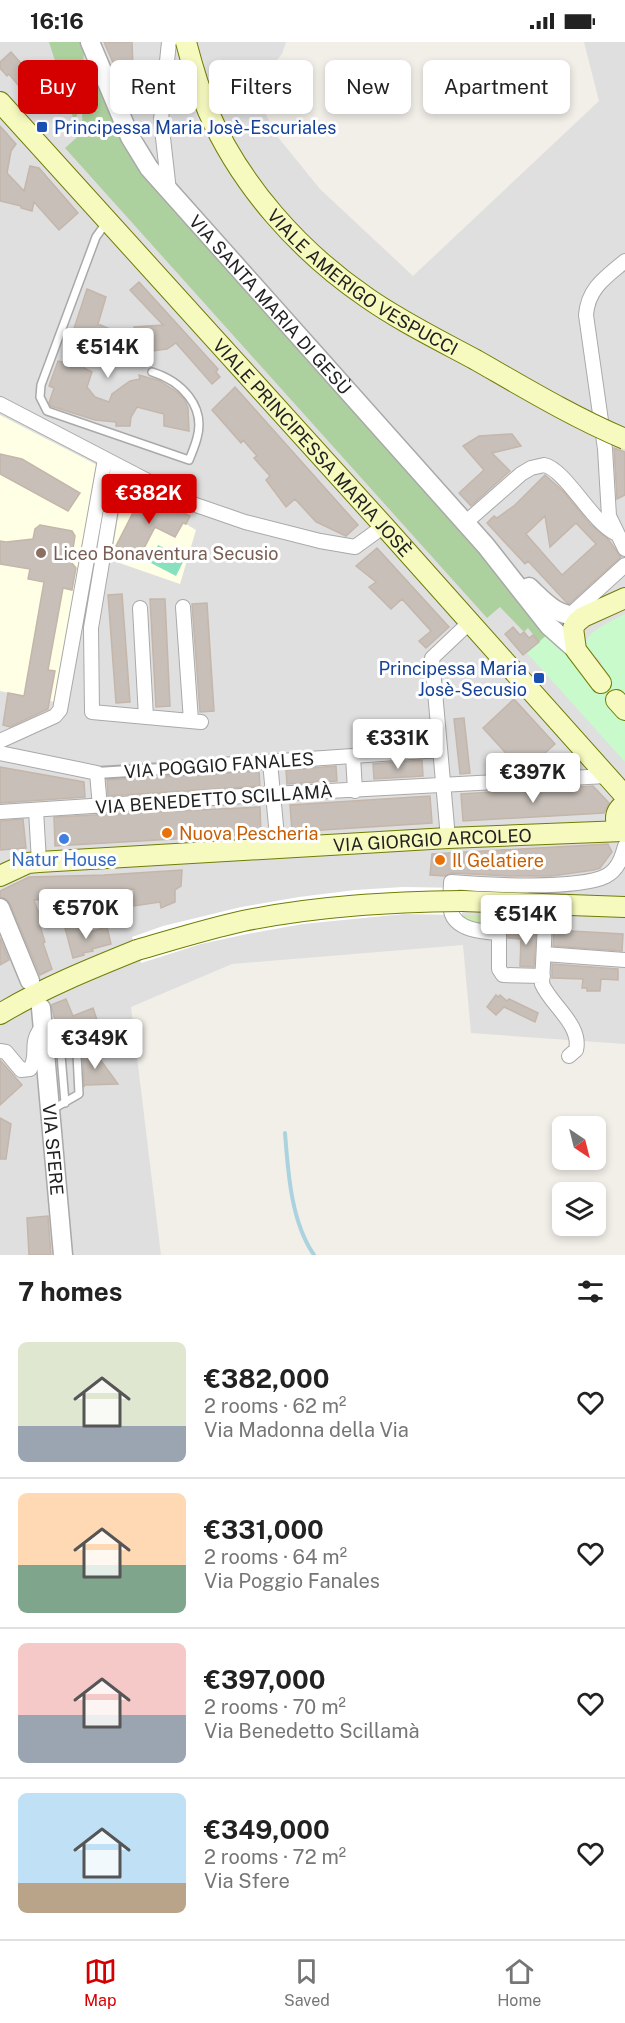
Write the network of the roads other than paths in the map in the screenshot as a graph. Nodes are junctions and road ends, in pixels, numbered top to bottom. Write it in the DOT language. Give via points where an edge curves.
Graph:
graph roads {
  1 [pos="90,42"];
  2 [pos="169,42"];
  3 [pos="186,42"];
  4 [pos="2,107"];
  5 [pos="170,193"];
  6 [pos="107,221"];
  7 [pos="625,261"];
  8 [pos="152,372"];
  9 [pos="0,404"];
  10 [pos="625,439"];
  11 [pos="105,459"];
  12 [pos="118,467"];
  13 [pos="465,523"];
  14 [pos="384,526"];
  15 [pos="621,531"];
  16 [pos="486,546"];
  17 [pos="625,549"];
  18 [pos="625,565"];
  19 [pos="625,598"];
  20 [pos="625,606"];
  21 [pos="183,607"];
  22 [pos="140,608"];
  23 [pos="470,622"];
  24 [pos="575,629"];
  25 [pos="601,683"];
  26 [pos="146,717"];
  27 [pos="0,741"];
  28 [pos="440,750"];
  29 [pos="0,753"];
  30 [pos="353,756"];
  31 [pos="270,762"];
  32 [pos="178,768"];
  33 [pos="97,773"];
  34 [pos="607,776"];
  35 [pos="443,784"];
  36 [pos="355,790"];
  37 [pos="273,794"];
  38 [pos="625,796"];
  39 [pos="625,804"];
  40 [pos="100,807"];
  41 [pos="36,810"];
  42 [pos="0,812"];
  43 [pos="624,836"];
  44 [pos="448,838"];
  45 [pos="278,847"];
  46 [pos="34,862"];
  47 [pos="0,865"];
  48 [pos="0,876"];
  49 [pos="625,907"];
  50 [pos="0,908"];
  51 [pos="499,919"];
  52 [pos="544,954"];
  53 [pos="625,960"];
  54 [pos="543,976"];
  55 [pos="30,981"];
  56 [pos="0,1014"];
  57 [pos="47,1027"];
  58 [pos="0,1051"];
  59 [pos="569,1056"];
  60 [pos="58,1107"];
  61 [pos="63,1255"];
  1 -- 5 [label="street, VIA SANTA MARIA DI GESÙ" via="140,156"];
  2 -- 5 [label="street" via="161,120"];
  3 -- 10 [label="main road, VIALE AMERIGO VESPUCCI, bridge" via="209,112 230,151 285,228 321,264 367,298 591,425"];
  4 -- 6 [label="main road, VIALE PRINCIPESSA MARIA JOSÈ"];
  5 -- 13 [label="street, VIA SANTA MARIA DI GESÙ"];
  6 -- 8 [label="lane" via="96,237 41,385 40,397 47,411 189,460 198,437 200,420 196,407 178,385"];
  6 -- 14 [label="main road, VIALE PRINCIPESSA MARIA JOSÈ"];
  7 -- 15 [label="street" via="597,285 587,302 586,315 605,449 609,516"];
  9 -- 11 [label="street"];
  11 -- 12 [label="street"];
  11 -- 27 [label="street" via="60,710 56,716"];
  12 -- 14 [label="street" via="190,503 320,541 355,547"];
  12 -- 26 [label="street" via="92,628 92,712"];
  13 -- 15 [label="street" via="521,474 544,465 554,469 610,530"];
  13 -- 16 [label="street, VIA SANTA MARIA DI GESÙ"];
  14 -- 23 [label="main road, VIALE PRINCIPESSA MARIA JOSÈ"];
  15 -- 17 [label="street"];
  16 -- 24 [label="street"];
  16 -- 24 [label="street" via="549,626"];
  18 -- 24 [label="street"];
  19 -- 24 [label="main road"];
  20 -- 24 [label="street" via="581,630"];
  21 -- 26 [label="street" via="196,722"];
  22 -- 26 [label="street"];
  23 -- 28 [label="street" via="432,657"];
  23 -- 34 [label="main road, VIALE PRINCIPESSA MARIA JOSÈ"];
  24 -- 25 [label="main road"];
  28 -- 30 [label="street, VIA POGGIO FANALES"];
  28 -- 35 [label="street"];
  29 -- 33 [label="street, VIA POGGIO FANALES"];
  30 -- 31 [label="street, VIA POGGIO FANALES"];
  30 -- 36 [label="street"];
  31 -- 32 [label="street, VIA POGGIO FANALES"];
  31 -- 37 [label="street"];
  32 -- 33 [label="street, VIA POGGIO FANALES"];
  33 -- 40 [label="street"];
  34 -- 35 [label="street, VIA BENEDETTO SCILLAMÀ"];
  34 -- 38 [label="main road, VIALE PRINCIPESSA MARIA JOSÈ"];
  35 -- 36 [label="street, VIA BENEDETTO SCILLAMÀ"];
  35 -- 44 [label="street"];
  36 -- 37 [label="street, VIA BENEDETTO SCILLAMÀ"];
  37 -- 40 [label="street, VIA BENEDETTO SCILLAMÀ"];
  37 -- 45 [label="street"];
  39 -- 43 [label="main road" via="615,820"];
  40 -- 41 [label="street, VIA BENEDETTO SCILLAMÀ"];
  41 -- 42 [label="street, VIA BENEDETTO SCILLAMÀ"];
  41 -- 46 [label="street"];
  43 -- 44 [label="main road, VIA GIORGIO ARCOLEO"];
  43 -- 51 [label="street" via="623,854 605,877 556,884 451,882 450,909 458,922 477,931"];
  44 -- 45 [label="main road, VIA GIORGIO ARCOLEO"];
  45 -- 46 [label="main road, VIA GIORGIO ARCOLEO"];
  46 -- 47 [label="street, VIA GIORGIO ARCOLEO"];
  46 -- 48 [label="main road, VIA GIORGIO ARCOLEO"];
  49 -- 51 [label="main road"];
  50 -- 55 [label="street"];
  51 -- 52 [label="street" via="545,923"];
  51 -- 54 [label="street" via="499,969 503,975"];
  51 -- 56 [label="main road, bridge" via="463,901 364,904 244,921 137,950 24,999"];
  52 -- 53 [label="street"];
  52 -- 54 [label="street"];
  54 -- 59 [label="street" via="545,991 576,1037 576,1050"];
  57 -- 58 [label="street" via="36,1033 30,1069 21,1071 6,1052"];
  57 -- 60 [label="street, VIA SFERE"];
  57 -- 60 [label="lane" via="77,1054 79,1094"];
  60 -- 61 [label="street, VIA SFERE"];
}
